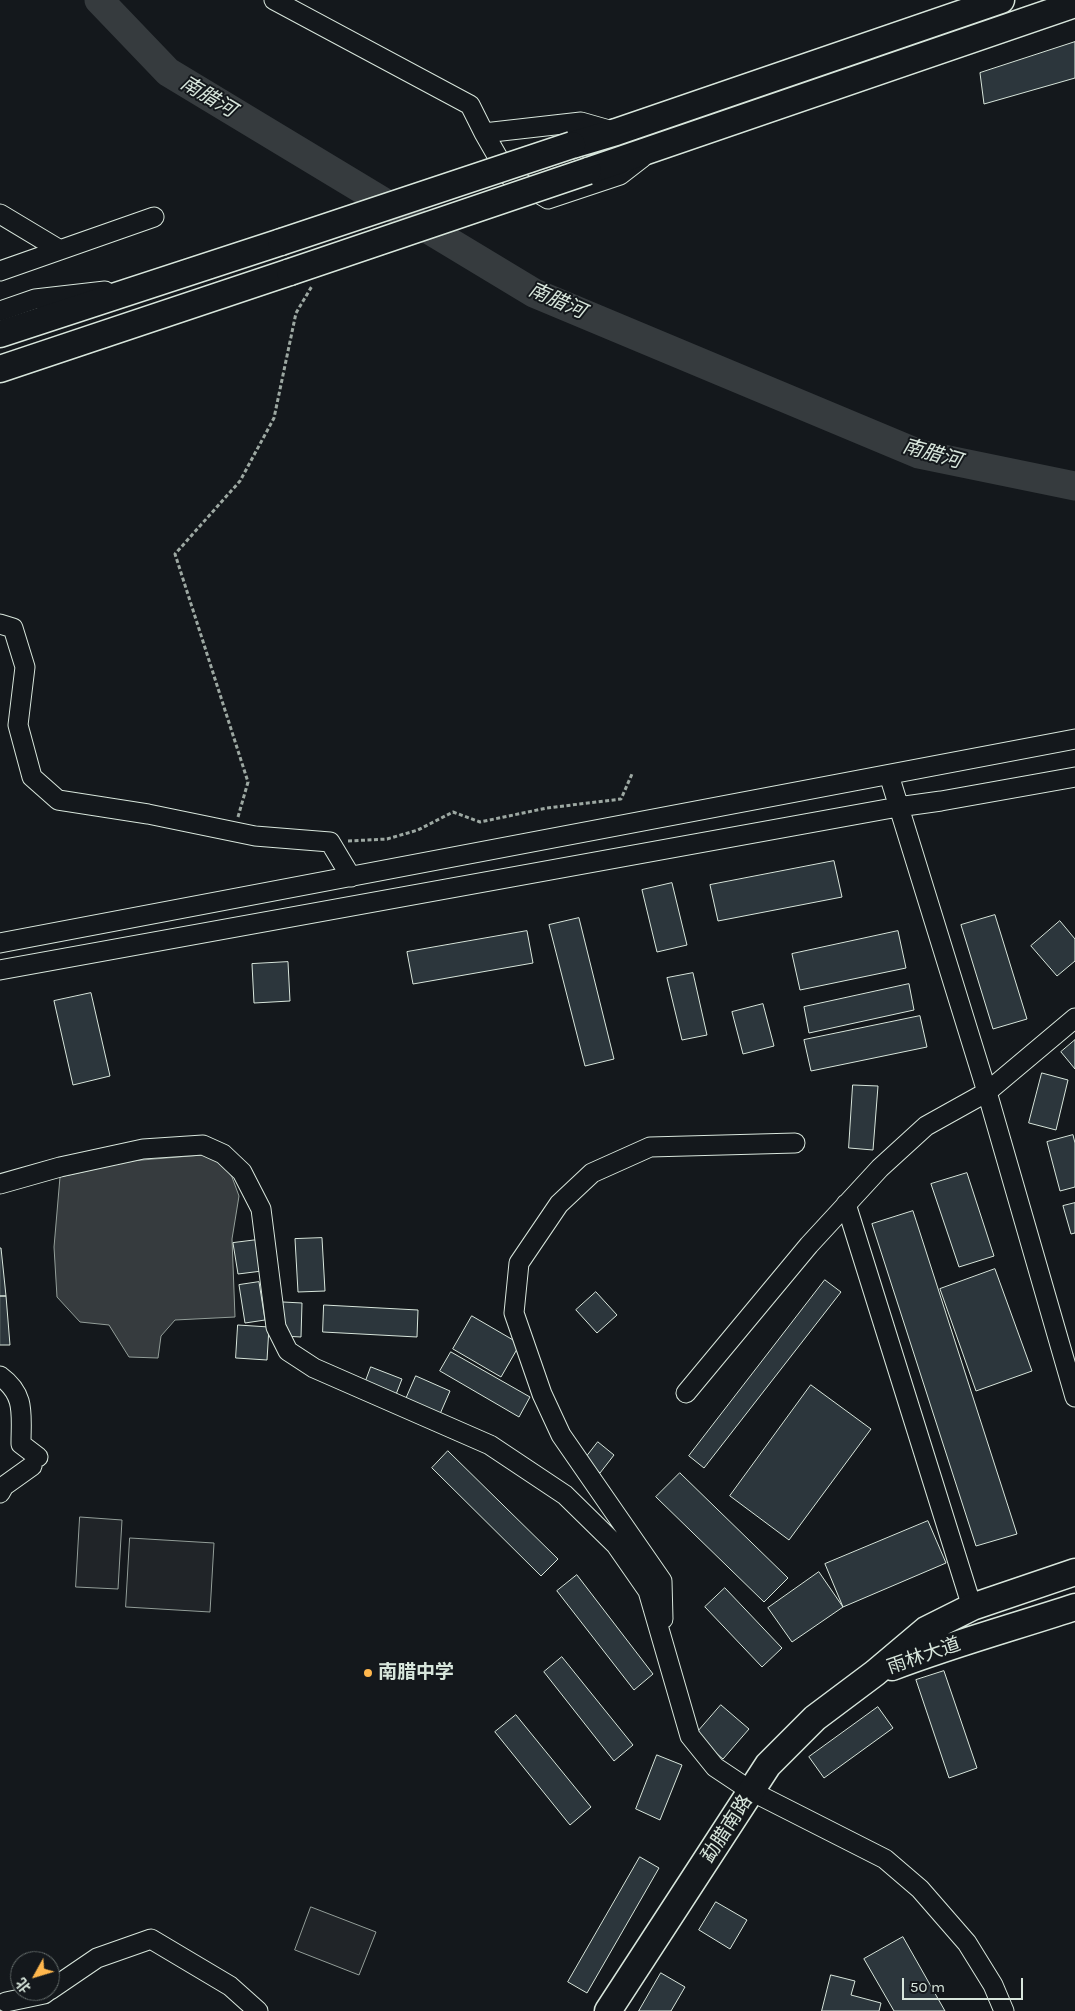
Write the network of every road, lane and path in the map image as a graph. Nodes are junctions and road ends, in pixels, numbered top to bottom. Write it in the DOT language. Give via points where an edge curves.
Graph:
graph roads {
  1 [pos="274,0"];
  2 [pos="1001,0"];
  3 [pos="1075,4"];
  4 [pos="616,132"];
  5 [pos="484,133"];
  6 [pos="653,150"];
  7 [pos="0,214"];
  8 [pos="154,217"];
  9 [pos="60,250"];
  10 [pos="0,271"];
  11 [pos="314,282"];
  12 [pos="148,286"];
  13 [pos="0,310"];
  14 [pos="0,334"];
  15 [pos="0,369"];
  16 [pos="0,624"];
  17 [pos="1075,739"];
  18 [pos="632,774"];
  19 [pos="889,775"];
  20 [pos="1075,777"];
  21 [pos="898,807"];
  22 [pos="234,832"];
  23 [pos="330,842"];
  24 [pos="352,877"];
  25 [pos="197,906"];
  26 [pos="202,933"];
  27 [pos="0,943"];
  28 [pos="0,970"];
  29 [pos="1075,1018"];
  30 [pos="986,1092"];
  31 [pos="795,1143"];
  32 [pos="0,1184"];
  33 [pos="846,1204"];
  34 [pos="0,1376"];
  35 [pos="686,1393"];
  36 [pos="1075,1397"];
  37 [pos="0,1493"];
  38 [pos="1075,1572"];
  39 [pos="972,1607"];
  40 [pos="1075,1607"];
  41 [pos="664,1648"];
  42 [pos="875,1673"];
  43 [pos="751,1791"];
  44 [pos="60,1983"];
  45 [pos="258,2011"];
  46 [pos="608,2011"];
  47 [pos="1004,2011"];
  1 -- 5 [label="street" via="470,105"];
  2 -- 4 [label="highway"];
  3 -- 6 [label="highway"];
  4 -- 5 [label="street" via="581,122"];
  4 -- 12 [label="highway, bridge"];
  5 -- 6 [label="street" via="508,175 548,198 620,175"];
  6 -- 15 [label="highway, bridge"];
  7 -- 9 [label="street"];
  8 -- 9 [label="street"];
  9 -- 10 [label="street"];
  11 -- 22 [label="path" via="296,313 274,418 240,481 175,554 248,782"];
  12 -- 13 [label="street" via="35,299"];
  12 -- 14 [label="highway"];
  16 -- 22 [label="street" via="13,628 25,667 18,726 32,777 58,800"];
  17 -- 19 [label="street"];
  18 -- 23 [label="path" via="621,799 546,808 480,822 453,812 418,830 387,840"];
  19 -- 21 [label="street"];
  19 -- 24 [label="street"];
  20 -- 21 [label="street"];
  21 -- 26 [label="street"];
  21 -- 30 [label="street"];
  22 -- 23 [label="street"];
  23 -- 24 [label="street"];
  24 -- 25 [label="street"];
  25 -- 26 [label="street"];
  25 -- 27 [label="street"];
  26 -- 28 [label="street"];
  29 -- 30 [label="street"];
  30 -- 33 [label="street" via="926,1126"];
  30 -- 36 [label="street"];
  31 -- 41 [label="street" via="650,1147 592,1173 559,1204 519,1263 514,1313 542,1394 561,1435 662,1581"];
  32 -- 41 [label="street" via="142,1149 203,1145 223,1154 242,1172 261,1209 276,1327 288,1351 314,1368 490,1445 565,1495 616,1545 648,1591"];
  33 -- 35 [label="street"];
  33 -- 39 [label="street"];
  34 -- 37 [label="street" via="12,1384 21,1404 21,1444 35,1461"];
  38 -- 39 [label="highway, 雨林大道"];
  39 -- 42 [label="highway, 雨林大道" via="926,1630"];
  40 -- 42 [label="highway, 雨林大道"];
  41 -- 43 [label="street" via="690,1736 715,1767"];
  42 -- 43 [label="highway, 勐腊南路" via="815,1718 768,1765"];
  43 -- 46 [label="highway, 勐腊南路"];
  43 -- 47 [label="street" via="885,1859 920,1889 967,1943 993,1985"];
  44 -- 45 [label="street" via="97,1958 151,1939 230,1986"];
}
